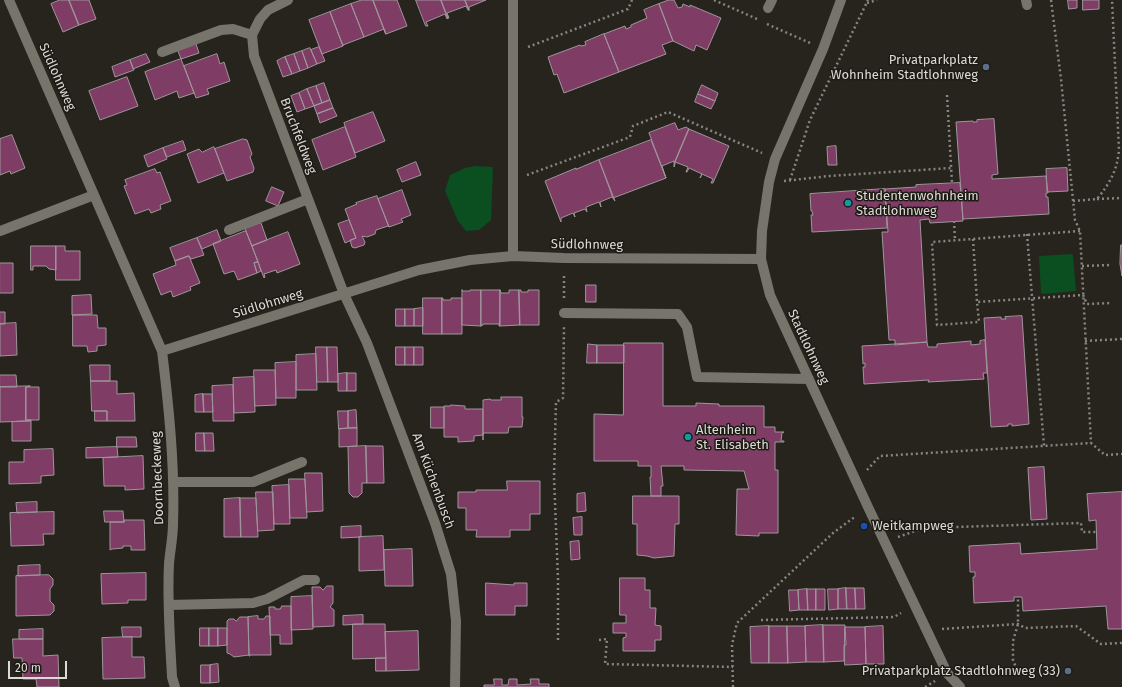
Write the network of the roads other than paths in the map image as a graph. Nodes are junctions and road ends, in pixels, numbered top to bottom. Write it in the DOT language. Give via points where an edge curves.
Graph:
graph roads {
  1 [pos="9,0"];
  2 [pos="288,0"];
  3 [pos="513,0"];
  4 [pos="841,0"];
  5 [pos="252,35"];
  6 [pos="162,52"];
  7 [pos="94,195"];
  8 [pos="308,199"];
  9 [pos="229,230"];
  10 [pos="0,231"];
  11 [pos="513,256"];
  12 [pos="761,259"];
  13 [pos="344,294"];
  14 [pos="564,313"];
  15 [pos="162,351"];
  16 [pos="809,379"];
  17 [pos="302,462"];
  18 [pos="173,482"];
  19 [pos="315,580"];
  20 [pos="169,605"];
  21 [pos="175,687"];
  22 [pos="455,687"];
  23 [pos="960,687"];
  1 -- 7 [label="street, Südlohnweg"];
  2 -- 5 [label="street" via="268,10"];
  3 -- 11 [label="street"];
  4 -- 12 [label="street, Stadtlohnweg" via="823,49 775,159 762,231"];
  5 -- 6 [label="street" via="233,29 221,30"];
  5 -- 8 [label="street, Bruchfeldweg" via="254,56"];
  7 -- 10 [label="street"];
  7 -- 15 [label="street, Südlohnweg"];
  8 -- 9 [label="street"];
  8 -- 13 [label="street, Bruchfeldweg"];
  11 -- 12 [label="street, Südlohnweg"];
  11 -- 13 [label="street, Südlohnweg" via="470,260 419,270"];
  12 -- 16 [label="street, Stadtlohnweg" via="770,295"];
  13 -- 15 [label="street, Südlohnweg"];
  13 -- 22 [label="street, Am Küchenbusch" via="367,343 435,523 451,574 456,621"];
  14 -- 16 [label="street" via="678,314 687,327 697,377"];
  15 -- 18 [label="street, Doornbeckeweg"];
  16 -- 23 [label="street, Stadtlohnweg" via="947,673"];
  17 -- 18 [label="street" via="254,482"];
  18 -- 20 [label="street, Doornbeckeweg"];
  19 -- 20 [label="street" via="304,580 267,599 253,603"];
  20 -- 21 [label="street, Doornbeckeweg" via="172,676"];
}
